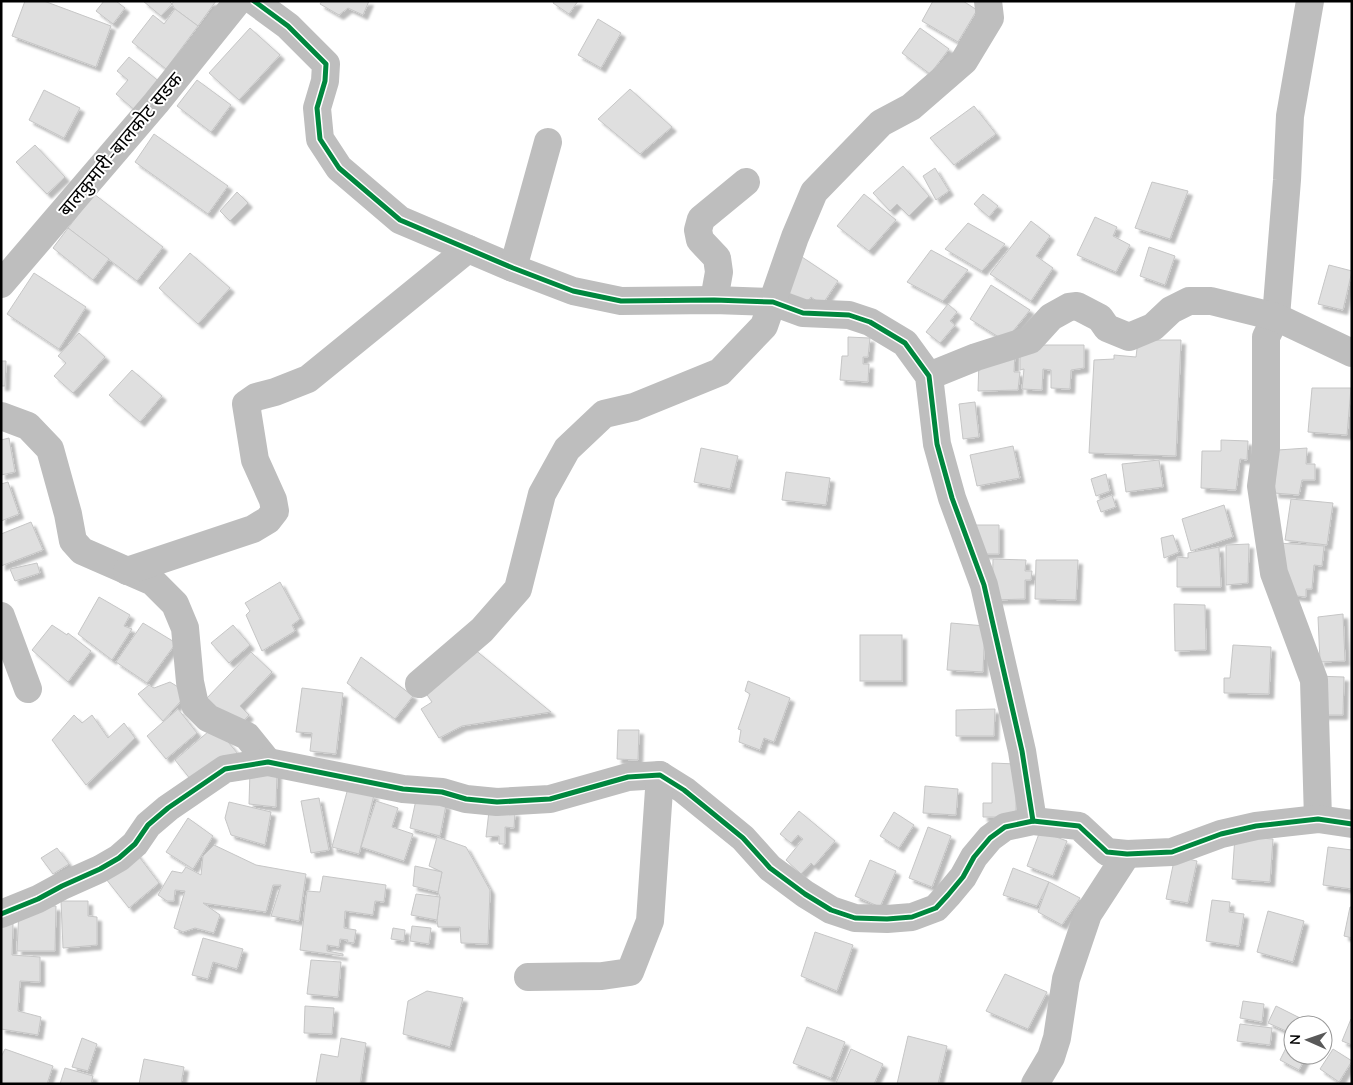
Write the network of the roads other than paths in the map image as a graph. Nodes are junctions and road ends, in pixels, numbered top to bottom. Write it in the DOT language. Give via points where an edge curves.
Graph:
graph roads {
  1 [pos="238,1"];
  2 [pos="254,1"];
  3 [pos="988,1"];
  4 [pos="1310,1"];
  5 [pos="548,142"];
  6 [pos="746,182"];
  7 [pos="468,250"];
  8 [pos="513,268"];
  9 [pos="1,284"];
  10 [pos="714,300"];
  11 [pos="773,302"];
  12 [pos="1276,317"];
  13 [pos="1352,353"];
  14 [pos="929,376"];
  15 [pos="1,416"];
  16 [pos="127,571"];
  17 [pos="1,616"];
  18 [pos="419,684"];
  19 [pos="28,689"];
  20 [pos="268,762"];
  21 [pos="660,775"];
  22 [pos="1318,819"];
  23 [pos="1034,821"];
  24 [pos="1352,824"];
  25 [pos="1127,854"];
  26 [pos="1,914"];
  27 [pos="528,977"];
  28 [pos="1035,1084"];
  1 -- 9 [label="street, बालकुमारी-बालकोट सडक" via="156,103"];
  2 -- 7 [label="street" via="288,26 326,64 317,108 320,139 339,168 400,220"];
  3 -- 11 [label="street" via="990,18 964,61 911,107 881,123 814,192"];
  4 -- 12 [label="street" via="1290,116"];
  5 -- 8 [label="street"];
  6 -- 10 [label="street" via="700,220 700,240 717,258 719,272"];
  7 -- 8 [label="street"];
  7 -- 16 [label="street" via="308,379 256,397 246,404 255,460 273,500 275,511 268,520 253,529"];
  8 -- 10 [label="street" via="572,290 621,301"];
  10 -- 11 [label="street"];
  11 -- 14 [label="street" via="803,313 849,316 870,322 905,343"];
  11 -- 18 [label="street" via="764,326 720,372 634,407 604,414 567,449 542,494 518,589 482,630"];
  12 -- 13 [label="street"];
  12 -- 14 [label="street" via="1211,301 1189,301 1171,310 1153,326 1129,337 1107,328 1100,318 1077,306 1069,307 1052,318 1030,340"];
  12 -- 22 [label="street" via="1266,337 1266,449 1261,486 1274,573 1314,680"];
  14 -- 23 [label="street" via="937,444 952,498 984,585 1022,751"];
  15 -- 16 [label="street" via="28,426 50,449 73,541 82,551"];
  16 -- 20 [label="street" via="153,582 175,604 185,628 195,705 208,718 247,736"];
  17 -- 19 [label="street"];
  20 -- 21 [label="street" via="403,789 497,802 550,799 628,777"];
  20 -- 26 [label="street" via="225,769 168,808 119,858"];
  21 -- 23 [label="street" via="705,807 742,838 770,868 805,894 831,910 855,918 912,917 936,908 990,838 1004,827"];
  21 -- 27 [label="street" via="650,921 630,972 602,976"];
  22 -- 24 [label="street"];
  22 -- 25 [label="street" via="1256,826 1221,834 1172,852"];
  23 -- 25 [label="street" via="1079,826 1107,852"];
  25 -- 28 [label="street" via="1088,914 1066,979 1054,1048"];
}
